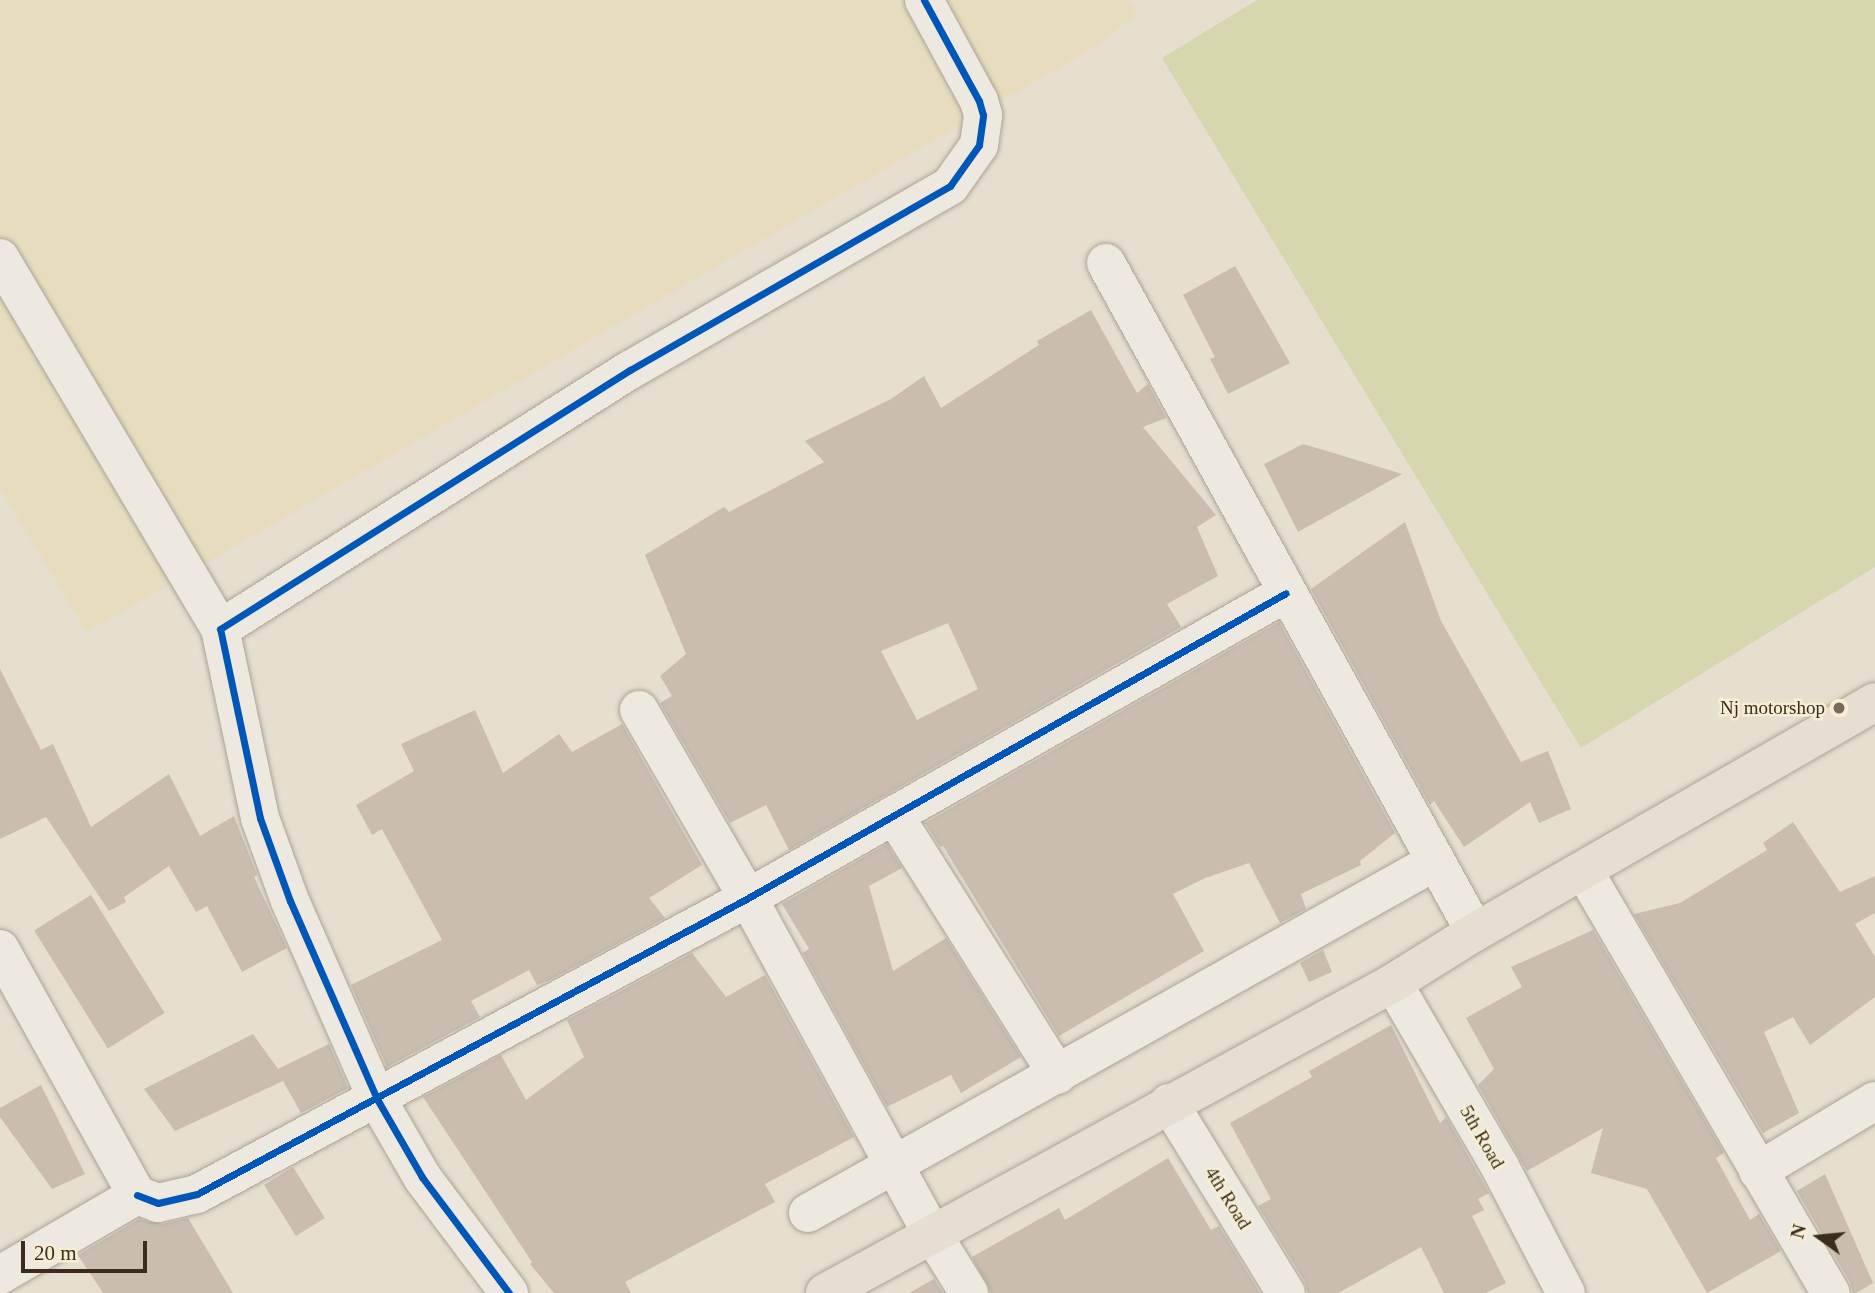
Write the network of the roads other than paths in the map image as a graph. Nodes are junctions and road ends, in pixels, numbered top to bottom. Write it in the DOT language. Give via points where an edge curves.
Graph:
graph roads {
  1 [pos="924,0"];
  2 [pos="0,258"];
  3 [pos="1107,263"];
  4 [pos="1286,593"];
  5 [pos="220,629"];
  6 [pos="1875,702"];
  7 [pos="639,710"];
  8 [pos="894,815"];
  9 [pos="1436,862"];
  10 [pos="1584,871"];
  11 [pos="747,898"];
  12 [pos="1475,932"];
  13 [pos="0,949"];
  14 [pos="1393,983"];
  15 [pos="1058,1074"];
  16 [pos="377,1099"];
  17 [pos="1875,1101"];
  18 [pos="1169,1104"];
  19 [pos="895,1166"];
  20 [pos="1758,1171"];
  21 [pos="137,1195"];
  22 [pos="808,1213"];
  23 [pos="931,1232"];
  24 [pos="0,1275"];
  25 [pos="509,1293"];
  26 [pos="825,1293"];
  27 [pos="969,1293"];
  28 [pos="1286,1293"];
  29 [pos="1566,1293"];
  30 [pos="1831,1293"];
  1 -- 5 [label="street" via="983,115 979,145 950,186 630,370"];
  2 -- 5 [label="street"];
  3 -- 4 [label="street"];
  4 -- 8 [label="street"];
  4 -- 9 [label="street"];
  5 -- 16 [label="street" via="260,818 290,901"];
  6 -- 10 [label="main road"];
  7 -- 11 [label="street"];
  8 -- 11 [label="street"];
  8 -- 15 [label="street"];
  9 -- 12 [label="street"];
  9 -- 15 [label="street"];
  10 -- 12 [label="main road"];
  10 -- 20 [label="street"];
  11 -- 16 [label="street"];
  11 -- 19 [label="street"];
  12 -- 14 [label="main road"];
  13 -- 21 [label="street"];
  14 -- 18 [label="main road"];
  14 -- 29 [label="street, 5th Road" via="1500,1167"];
  15 -- 19 [label="street"];
  16 -- 21 [label="street" via="197,1194 158,1203"];
  16 -- 25 [label="street" via="422,1177"];
  17 -- 20 [label="street"];
  18 -- 23 [label="main road"];
  18 -- 28 [label="street, 4th Road"];
  19 -- 22 [label="street"];
  19 -- 23 [label="street"];
  20 -- 30 [label="street"];
  21 -- 24 [label="street"];
  23 -- 26 [label="main road"];
  23 -- 27 [label="street"];
}
